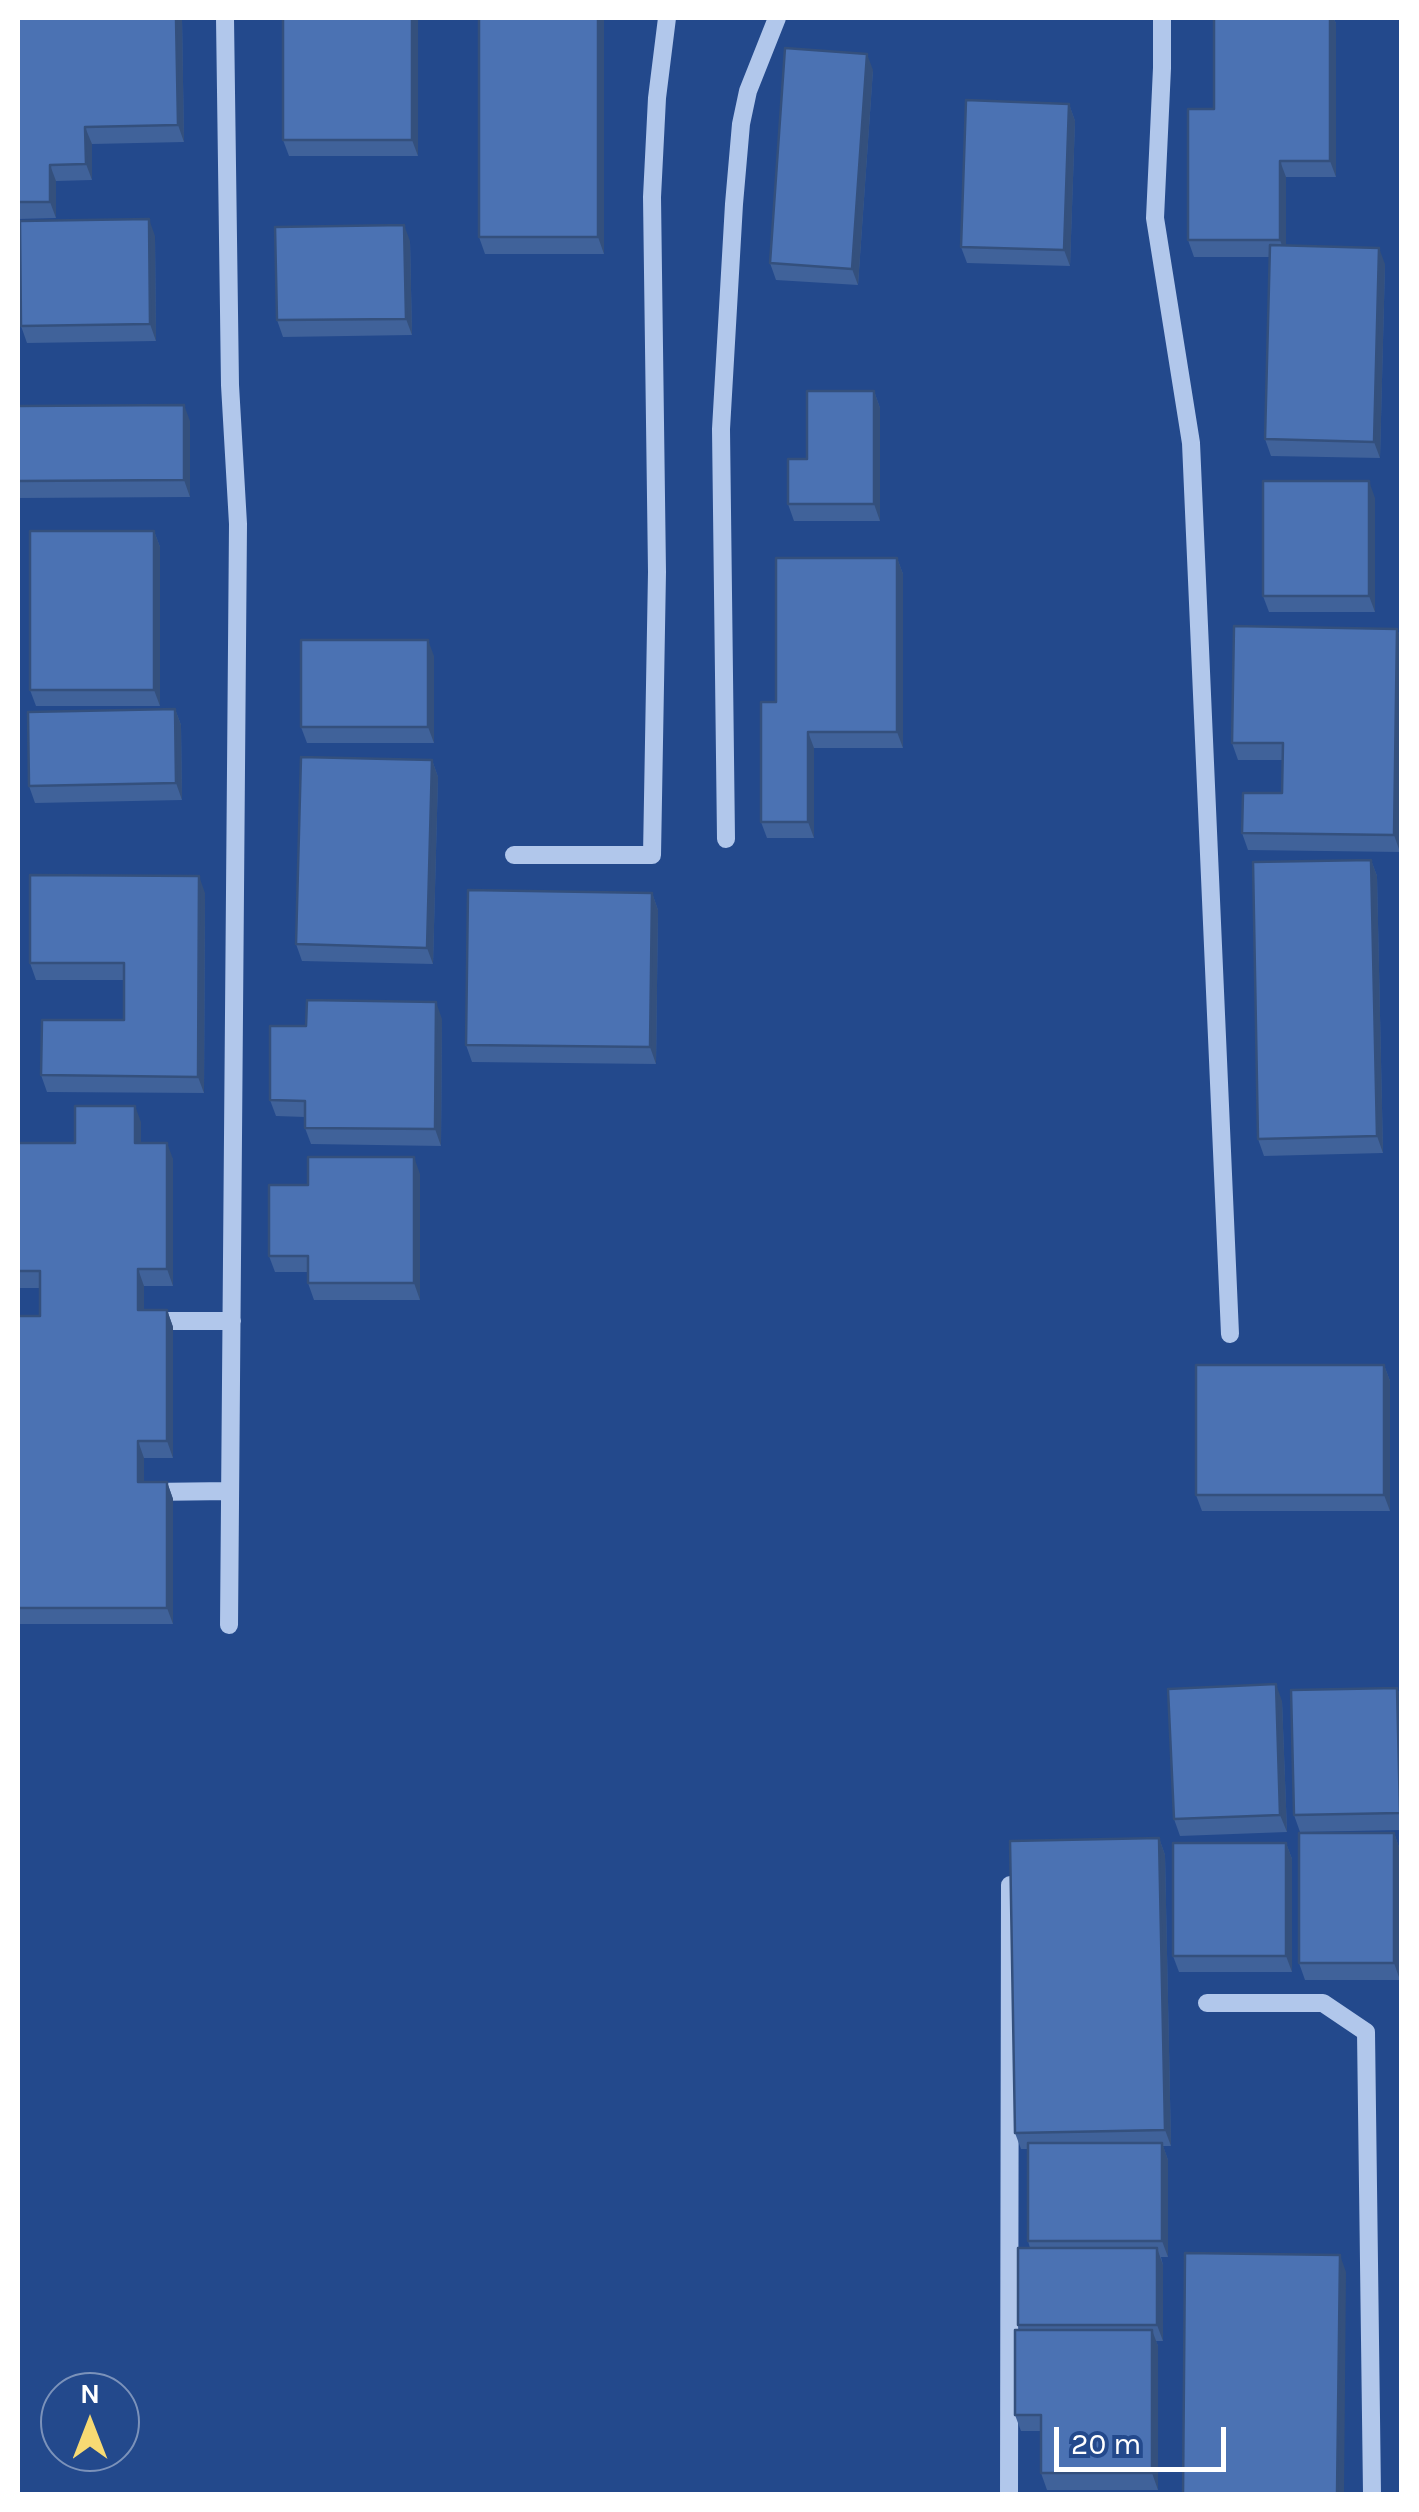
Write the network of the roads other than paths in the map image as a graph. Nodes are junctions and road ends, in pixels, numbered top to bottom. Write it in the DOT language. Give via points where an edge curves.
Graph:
graph roads {
  1 [pos="226,18"];
  2 [pos="667,18"];
  3 [pos="778,18"];
  4 [pos="1162,18"];
  5 [pos="726,839"];
  6 [pos="514,855"];
  7 [pos="139,1321"];
  8 [pos="232,1321"];
  9 [pos="1230,1334"];
  10 [pos="230,1491"];
  11 [pos="138,1492"];
  12 [pos="229,1625"];
  13 [pos="1010,1885"];
  14 [pos="1207,2003"];
  15 [pos="1009,2494"];
  16 [pos="1372,2494"];
  1 -- 8 [label="street" via="238,524"];
  2 -- 6 [label="street" via="652,198 652,855"];
  3 -- 5 [label="street" via="748,91 734,204 721,429"];
  4 -- 9 [label="street" via="1155,218 1191,443"];
  7 -- 8 [label="street"];
  8 -- 10 [label="street"];
  10 -- 11 [label="street"];
  10 -- 12 [label="street"];
  13 -- 15 [label="street"];
  14 -- 16 [label="street" via="1323,2003 1366,2032"];
}
